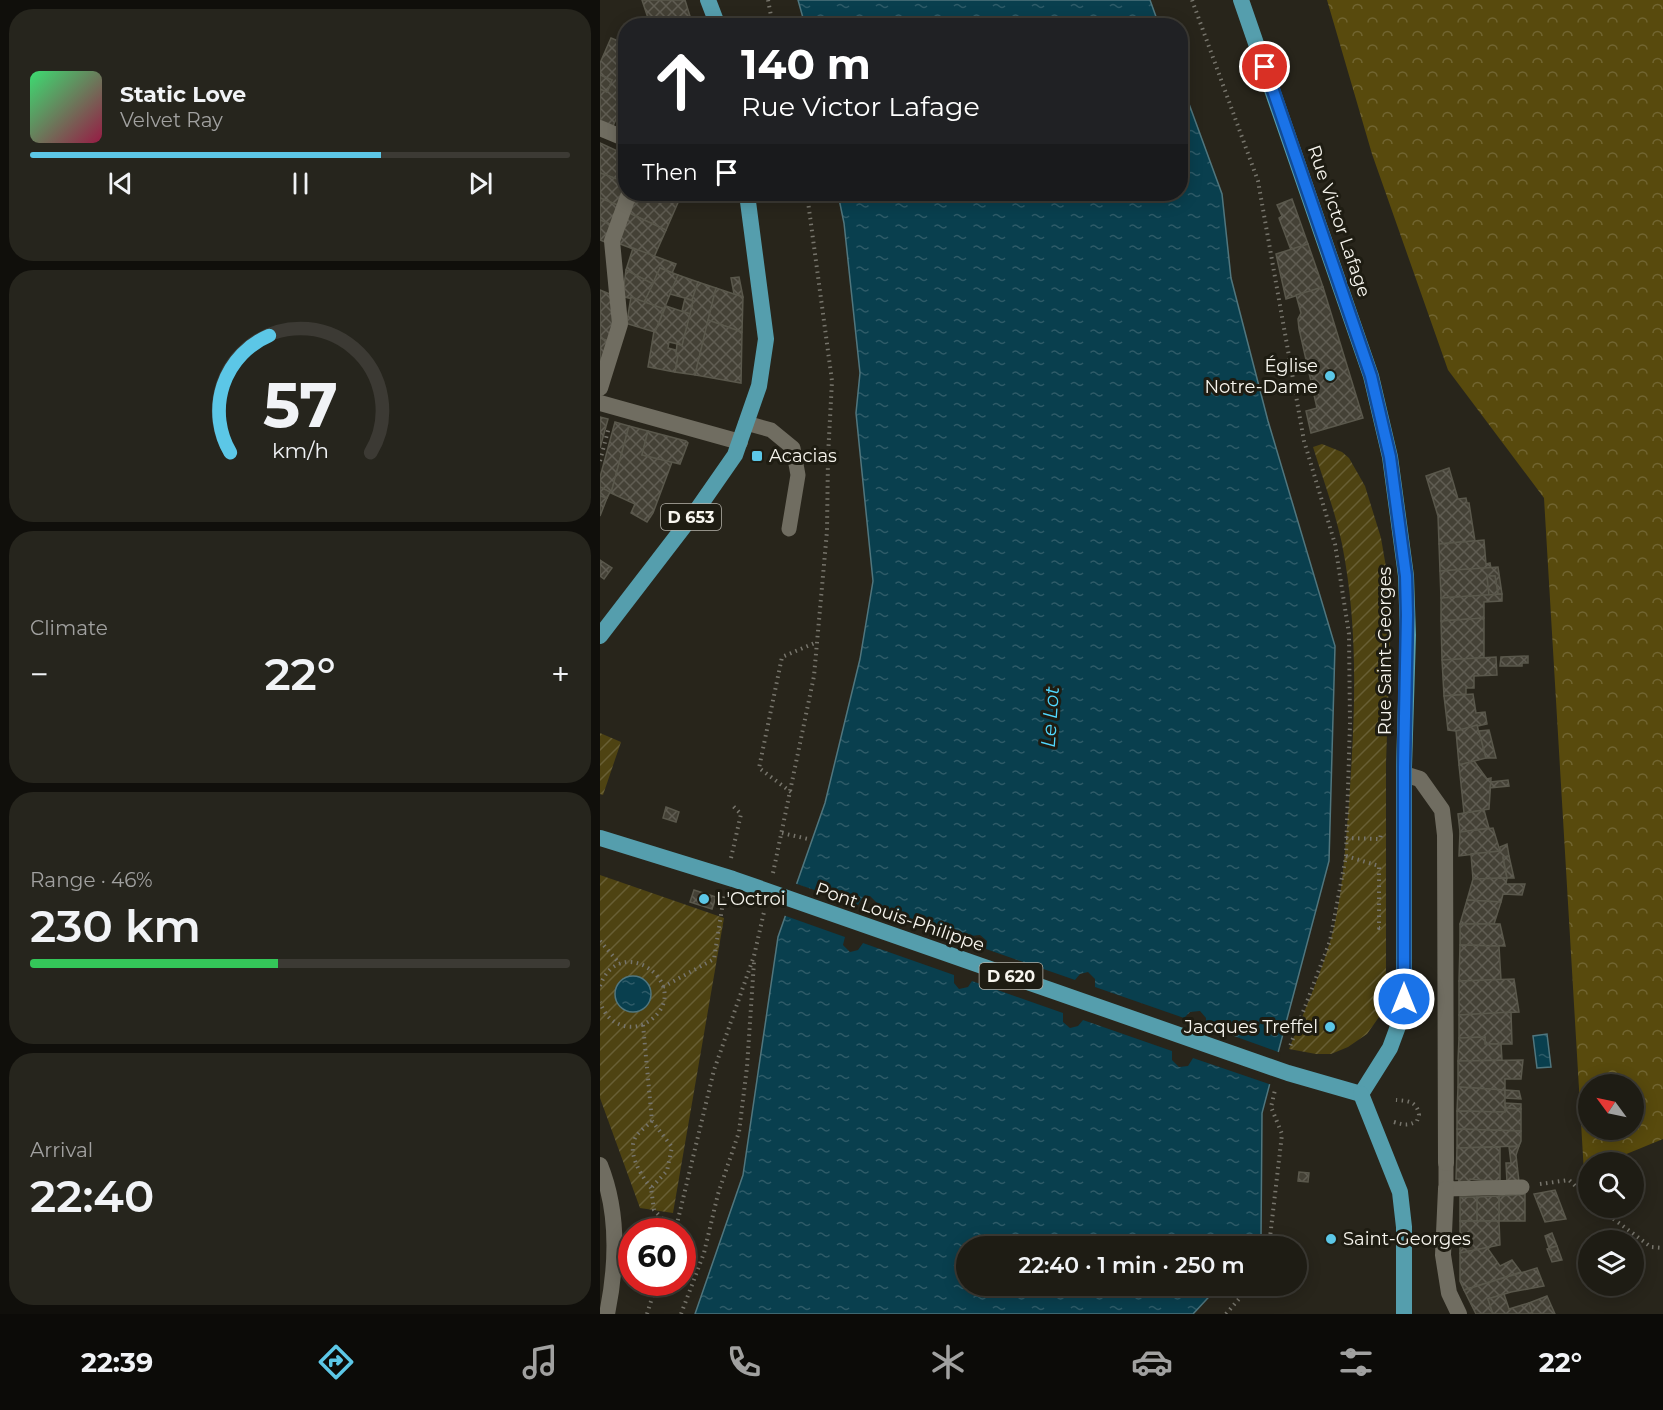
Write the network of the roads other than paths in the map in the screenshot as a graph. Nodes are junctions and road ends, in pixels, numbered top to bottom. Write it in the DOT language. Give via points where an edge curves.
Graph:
graph roads {
  1 [pos="708,0"];
  2 [pos="1241,0"];
  3 [pos="715,18"];
  4 [pos="600,128"];
  5 [pos="618,134"];
  6 [pos="626,201"];
  7 [pos="748,201"];
  8 [pos="600,388"];
  9 [pos="608,405"];
  10 [pos="746,423"];
  11 [pos="740,442"];
  12 [pos="1390,457"];
  13 [pos="789,529"];
  14 [pos="600,636"];
  15 [pos="1404,774"];
  16 [pos="600,838"];
  17 [pos="1361,1094"];
  18 [pos="1446,1163"];
  19 [pos="600,1165"];
  20 [pos="1522,1187"];
  21 [pos="1446,1189"];
  22 [pos="607,1314"];
  23 [pos="1404,1314"];
  24 [pos="1459,1314"];
  1 -- 3 [label="main road"];
  2 -- 12 [label="main road, Rue Victor Lafage" via="1371,376"];
  4 -- 5 [label="street"];
  6 -- 8 [label="street" via="612,241 620,324"];
  7 -- 10 [label="main road, D 653" via="766,339 759,386"];
  9 -- 11 [label="street"];
  10 -- 11 [label="main road, D 653"];
  10 -- 13 [label="lane" via="771,430 793,448 798,474"];
  11 -- 14 [label="main road, D 653" via="705,499"];
  12 -- 15 [label="main road, Rue Saint-Georges" via="1406,576"];
  15 -- 17 [label="main road, Rue Saint-Georges" via="1404,999 1390,1048"];
  15 -- 18 [label="street" via="1420,779 1442,810 1445,835"];
  16 -- 17 [label="main road, Pont Louis-Philippe / D 620" via="729,878 1288,1073"];
  17 -- 23 [label="main road" via="1400,1192"];
  18 -- 21 [label="lane"];
  19 -- 22 [label="street" via="614,1226 614,1280"];
  20 -- 21 [label="lane"];
  21 -- 24 [label="street" via="1443,1255 1449,1293"];
}
